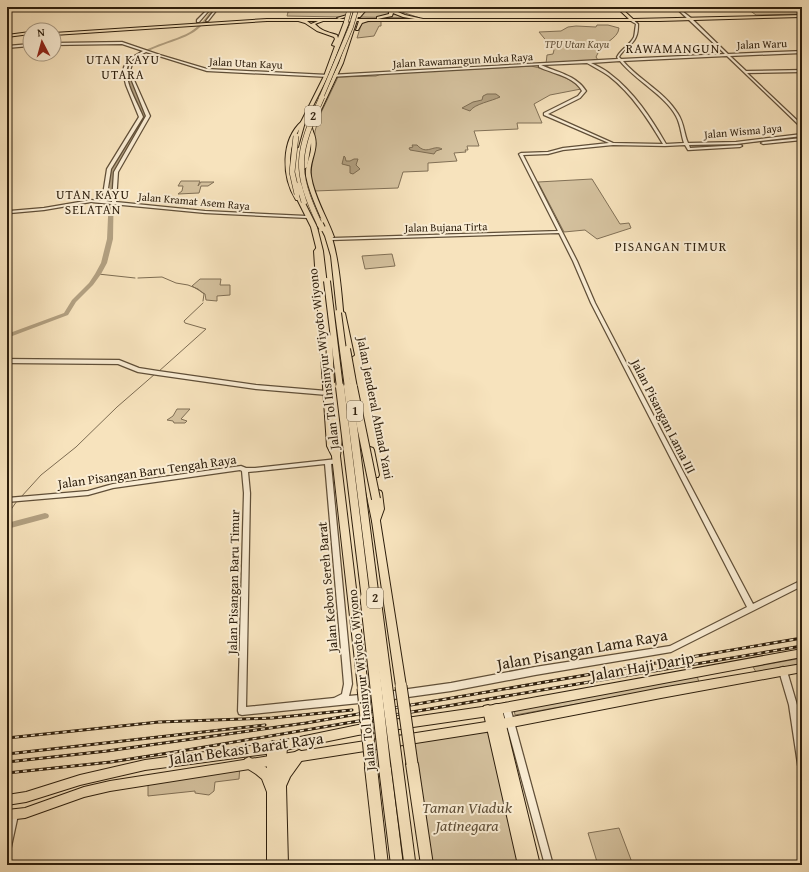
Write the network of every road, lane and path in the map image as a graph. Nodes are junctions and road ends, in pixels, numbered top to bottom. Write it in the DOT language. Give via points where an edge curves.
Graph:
graph roads {
  1 [pos="211,7"];
  2 [pos="218,7"];
  3 [pos="356,7"];
  4 [pos="371,7"];
  5 [pos="380,7"];
  6 [pos="383,7"];
  7 [pos="618,7"];
  8 [pos="676,7"];
  9 [pos="802,15"];
  10 [pos="378,18"];
  11 [pos="295,19"];
  12 [pos="339,19"];
  13 [pos="348,19"];
  14 [pos="361,19"];
  15 [pos="421,19"];
  16 [pos="629,19"];
  17 [pos="688,19"];
  18 [pos="322,20"];
  19 [pos="203,22"];
  20 [pos="62,32"];
  21 [pos="62,32"];
  22 [pos="22,36"];
  23 [pos="7,37"];
  24 [pos="62,44"];
  25 [pos="22,46"];
  26 [pos="7,47"];
  27 [pos="147,52"];
  28 [pos="335,52"];
  29 [pos="802,52"];
  30 [pos="725,55"];
  31 [pos="621,60"];
  32 [pos="341,61"];
  33 [pos="588,62"];
  34 [pos="128,66"];
  35 [pos="532,66"];
  36 [pos="545,67"];
  37 [pos="802,71"];
  38 [pos="745,72"];
  39 [pos="326,76"];
  40 [pos="335,76"];
  41 [pos="317,95"];
  42 [pos="327,96"];
  43 [pos="303,122"];
  44 [pos="802,127"];
  45 [pos="310,129"];
  46 [pos="802,131"];
  47 [pos="802,135"];
  48 [pos="802,139"];
  49 [pos="615,144"];
  50 [pos="665,145"];
  51 [pos="688,147"];
  52 [pos="304,202"];
  53 [pos="110,203"];
  54 [pos="307,217"];
  55 [pos="7,221"];
  56 [pos="322,228"];
  57 [pos="314,230"];
  58 [pos="560,232"];
  59 [pos="332,239"];
  60 [pos="319,248"];
  61 [pos="334,256"];
  62 [pos="327,281"];
  63 [pos="339,301"];
  64 [pos="340,312"];
  65 [pos="326,313"];
  66 [pos="340,330"];
  67 [pos="7,360"];
  68 [pos="327,392"];
  69 [pos="334,460"];
  70 [pos="245,470"];
  71 [pos="7,500"];
  72 [pos="376,521"];
  73 [pos="802,583"];
  74 [pos="752,608"];
  75 [pos="802,653"];
  76 [pos="802,668"];
  77 [pos="783,671"];
  78 [pos="334,702"];
  79 [pos="497,709"];
  80 [pos="501,724"];
  81 [pos="277,747"];
  82 [pos="299,756"];
  83 [pos="277,759"];
  84 [pos="249,763"];
  85 [pos="802,765"];
  86 [pos="280,785"];
  87 [pos="7,800"];
  88 [pos="273,812"];
  89 [pos="10,815"];
  90 [pos="7,847"];
  91 [pos="273,865"];
  92 [pos="282,865"];
  93 [pos="382,865"];
  94 [pos="397,865"];
  95 [pos="410,865"];
  96 [pos="427,865"];
  97 [pos="524,865"];
  98 [pos="534,865"];
  99 [pos="549,865"];
  1 -- 19 [label="street"];
  2 -- 19 [label="street"];
  3 -- 13 [label="highway, bridge"];
  3 -- 13 [label="highway, 1"];
  3 -- 14 [label="highway"];
  3 -- 52 [label="highway, Jalan Tol Insinyur Wiyoto Wiyono / 2, bridge" via="298,144 296,167"];
  3 -- 56 [label="highway, Jalan Tol Insinyur Wiyoto Wiyono / 2, bridge" via="329,82 306,130 301,151 303,179"];
  4 -- 14 [label="highway" via="363,10"];
  5 -- 10 [label="highway" via="392,14"];
  6 -- 15 [label="highway" via="404,16"];
  7 -- 16 [label="main road"];
  8 -- 17 [label="street"];
  9 -- 17 [label="main road"];
  10 -- 14 [label="main road"];
  10 -- 15 [label="main road"];
  11 -- 12 [label="main road"];
  11 -- 18 [label="main road"];
  11 -- 19 [label="main road"];
  11 -- 28 [label="highway" via="336,36 332,48"];
  12 -- 13 [label="highway"];
  12 -- 18 [label="main road"];
  12 -- 19 [label="main road" via="287,17"];
  13 -- 14 [label="main road"];
  13 -- 18 [label="highway" via="337,31 314,27 313,24"];
  13 -- 28 [label="highway, 1"];
  13 -- 28 [label="highway"];
  14 -- 16 [label="main road"];
  14 -- 32 [label="highway, Jalan Jenderal Ahmad Yani / 1"];
  14 -- 32 [label="highway"];
  14 -- 32 [label="highway" via="348,54 344,61"];
  15 -- 16 [label="main road"];
  16 -- 17 [label="main road"];
  16 -- 31 [label="street" via="637,24 636,35 618,55"];
  17 -- 30 [label="street"];
  19 -- 20 [label="main road"];
  19 -- 21 [label="main road"];
  22 -- 23 [label="main road"];
  24 -- 27 [label="street, Jalan Utan Kayu" via="118,42"];
  25 -- 26 [label="street"];
  27 -- 34 [label="street"];
  27 -- 34 [label="street" via="130,60"];
  27 -- 39 [label="street, Jalan Utan Kayu" via="207,70"];
  28 -- 39 [label="highway, 1"];
  29 -- 30 [label="street, Jalan Waru"];
  30 -- 31 [label="street, Jalan Waru"];
  30 -- 38 [label="street"];
  30 -- 46 [label="street"];
  31 -- 33 [label="street, Jalan Rawamangun Muka Raya"];
  31 -- 51 [label="street" via="675,110 682,123"];
  32 -- 40 [label="highway, Jalan Jenderal Ahmad Yani / 1"];
  33 -- 36 [label="street, Jalan Rawamangun Muka Raya"];
  33 -- 50 [label="street" via="612,76 631,96 651,119"];
  34 -- 53 [label="street" via="125,77 141,115 110,169"];
  34 -- 53 [label="street" via="148,115 116,172"];
  35 -- 36 [label="street"];
  35 -- 36 [label="street, Jalan Rawamangun Muka Raya"];
  35 -- 40 [label="street, Jalan Rawamangun Muka Raya"];
  36 -- 49 [label="street" via="577,82 584,91 579,97 545,113 548,117"];
  37 -- 38 [label="street"];
  38 -- 44 [label="street"];
  39 -- 40 [label="street, Jalan Rawamangun Muka Raya"];
  39 -- 41 [label="highway, 1"];
  40 -- 42 [label="highway, Jalan Jenderal Ahmad Yani / 1"];
  41 -- 42 [label="highway"];
  41 -- 43 [label="highway, 1"];
  42 -- 45 [label="highway, Jalan Jenderal Ahmad Yani / 1"];
  43 -- 52 [label="highway, bridge" via="296,136 291,168 296,192 299,199"];
  43 -- 54 [label="main road, 1" via="295,132 288,169 293,190"];
  43 -- 57 [label="highway, 1" via="296,146 293,177"];
  45 -- 56 [label="highway, bridge" via="304,167 306,180 323,224"];
  45 -- 59 [label="main road, Jalan Jenderal Ahmad Yani / 1" via="313,156 308,173"];
  45 -- 61 [label="highway, Jalan Jenderal Ahmad Yani / 1" via="302,168"];
  47 -- 51 [label="street, Jalan Wisma Jaya"];
  48 -- 51 [label="street, Jalan Wisma Jaya" via="733,147"];
  49 -- 50 [label="street"];
  49 -- 58 [label="street, Jalan Pisangan Lama III" via="521,154"];
  50 -- 51 [label="street"];
  52 -- 62 [label="highway, Jalan Tol Insinyur Wiyoto Wiyono / 2" via="318,233"];
  53 -- 54 [label="street, Jalan Kramat Asem Raya" via="204,212"];
  53 -- 55 [label="street, Jalan Kramat Asem Raya" via="88,201 9,212"];
  54 -- 57 [label="main road, 1"];
  56 -- 66 [label="highway, Jalan Tol Insinyur Wiyoto Wiyono / 2, bridge" via="328,244"];
  57 -- 60 [label="highway, 1"];
  58 -- 59 [label="street, Jalan Bujana Tirta"];
  58 -- 74 [label="street, Jalan Pisangan Lama III" via="673,460"];
  59 -- 61 [label="main road, Jalan Jenderal Ahmad Yani / 1"];
  60 -- 65 [label="highway, 1"];
  60 -- 68 [label="main road, 1" via="318,275"];
  61 -- 63 [label="highway, Jalan Jenderal Ahmad Yani / 1"];
  62 -- 69 [label="highway, bridge"];
  62 -- 94 [label="highway, Jalan Tol Insinyur Wiyoto Wiyono / 2, bridge"];
  63 -- 64 [label="highway, Jalan Jenderal Ahmad Yani / 1"];
  63 -- 72 [label="main road, Jalan Jenderal Ahmad Yani / 1" via="373,463 380,505"];
  64 -- 65 [label="highway" via="334,315"];
  64 -- 72 [label="highway, Jalan Jenderal Ahmad Yani / 1"];
  65 -- 69 [label="highway, 1" via="338,439"];
  66 -- 72 [label="highway, bridge" via="345,335 358,414 372,474"];
  66 -- 95 [label="highway, Jalan Tol Insinyur Wiyoto Wiyono / 2, bridge"];
  67 -- 68 [label="street" via="119,362 138,370 155,373"];
  68 -- 69 [label="main road, 1"];
  69 -- 70 [label="street, Jalan Pisangan Baru Tengah Raya"];
  69 -- 78 [label="street, Jalan Kebon Sereh Barat" via="348,684 345,696"];
  69 -- 93 [label="highway, 1, bridge"];
  70 -- 71 [label="street, Jalan Pisangan Baru Tengah Raya" via="241,468 199,473 112,486 88,493"];
  70 -- 78 [label="street, Jalan Pisangan Baru Timur" via="247,493 241,709 246,712"];
  72 -- 96 [label="highway, Jalan Jenderal Ahmad Yani / 1, bridge"];
  73 -- 74 [label="street, Jalan Pisangan Lama Raya"];
  74 -- 78 [label="street, Jalan Pisangan Lama Raya" via="671,648 451,687"];
  75 -- 79 [label="main road, Jalan Haji Darip"];
  76 -- 77 [label="main road"];
  77 -- 80 [label="main road"];
  77 -- 85 [label="street" via="793,705"];
  79 -- 80 [label="highway"];
  79 -- 81 [label="main road, Jalan Bekasi Barat Raya" via="358,730"];
  80 -- 82 [label="main road, Jalan Bekasi Barat Raya"];
  80 -- 97 [label="highway"];
  80 -- 98 [label="highway"];
  80 -- 99 [label="street"];
  81 -- 83 [label="highway"];
  81 -- 87 [label="main road, Jalan Bekasi Barat Raya" via="145,764 80,780 26,798"];
  82 -- 83 [label="main road, Jalan Bekasi Barat Raya"];
  82 -- 86 [label="highway"];
  83 -- 84 [label="main road, Jalan Bekasi Barat Raya"];
  83 -- 86 [label="highway"];
  83 -- 88 [label="highway"];
  84 -- 88 [label="highway" via="267,775"];
  84 -- 89 [label="main road, Jalan Bekasi Barat Raya" via="102,787"];
  86 -- 92 [label="highway"];
  88 -- 91 [label="highway"];
  89 -- 90 [label="street"];
}
